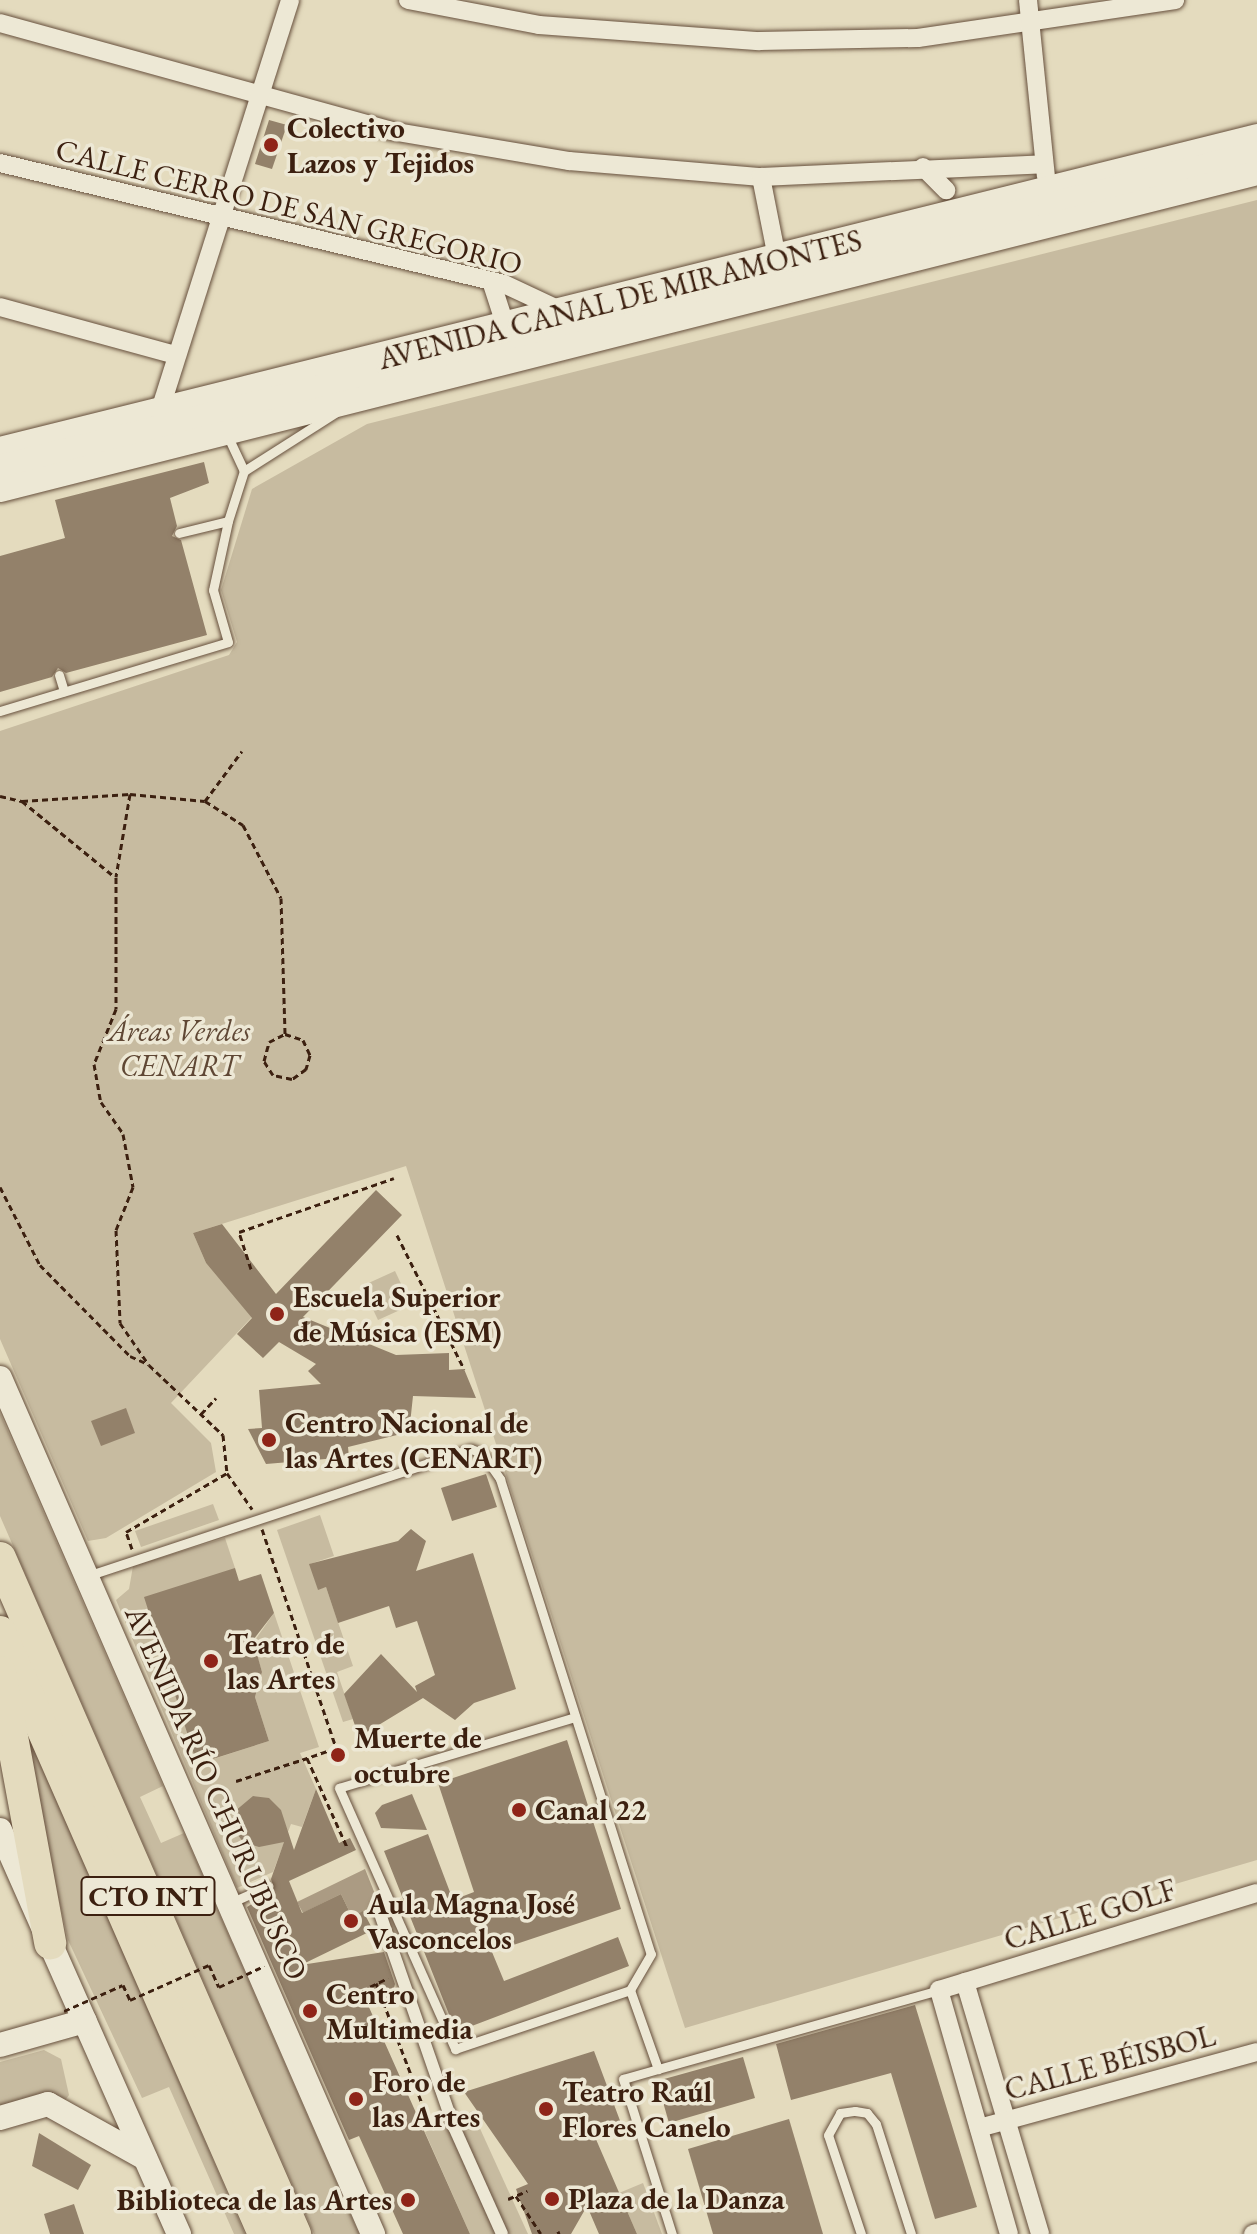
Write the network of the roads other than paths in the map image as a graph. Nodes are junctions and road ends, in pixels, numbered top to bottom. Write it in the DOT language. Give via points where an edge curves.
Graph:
graph roads {
  1 [pos="290,0"];
  2 [pos="408,0"];
  3 [pos="1028,0"];
  4 [pos="1175,0"];
  5 [pos="1030,22"];
  6 [pos="0,23"];
  7 [pos="260,93"];
  8 [pos="1257,135"];
  9 [pos="1257,153"];
  10 [pos="0,163"];
  11 [pos="1044,164"];
  12 [pos="923,167"];
  13 [pos="1257,173"];
  14 [pos="761,177"];
  15 [pos="1047,188"];
  16 [pos="946,190"];
  17 [pos="218,220"];
  18 [pos="777,258"];
  19 [pos="491,281"];
  20 [pos="0,307"];
  21 [pos="562,311"];
  22 [pos="505,324"];
  23 [pos="175,355"];
  24 [pos="196,400"];
  25 [pos="265,400"];
  26 [pos="345,404"];
  27 [pos="161,407"];
  28 [pos="226,433"];
  29 [pos="0,438"];
  30 [pos="10,456"];
  31 [pos="244,471"];
  32 [pos="0,490"];
  33 [pos="228,521"];
  34 [pos="179,533"];
  35 [pos="59,675"];
  36 [pos="64,691"];
  37 [pos="0,711"];
  38 [pos="0,1378"];
  39 [pos="0,1558"];
  40 [pos="87,1576"];
  41 [pos="0,1632"];
  42 [pos="0,1672"];
  43 [pos="575,1717"];
  44 [pos="3,1843"];
  45 [pos="268,1886"];
  46 [pos="1257,1893"];
  47 [pos="230,1903"];
  48 [pos="378,1908"];
  49 [pos="50,1943"];
  50 [pos="965,1982"];
  51 [pos="630,1990"];
  52 [pos="939,1990"];
  53 [pos="74,2016"];
  54 [pos="0,2045"];
  55 [pos="1257,2052"];
  56 [pos="658,2069"];
  57 [pos="0,2118"];
  58 [pos="1006,2121"];
  59 [pos="979,2128"];
  60 [pos="145,2158"];
  61 [pos="179,2234"];
  62 [pos="264,2234"];
  63 [pos="295,2234"];
  64 [pos="373,2234"];
  65 [pos="502,2234"];
  66 [pos="672,2234"];
  67 [pos="861,2234"];
  68 [pos="911,2234"];
  69 [pos="1009,2234"];
  70 [pos="1040,2234"];
  1 -- 7 [label="street"];
  2 -- 5 [label="street" via="643,37 918,38"];
  3 -- 5 [label="street"];
  4 -- 5 [label="street"];
  5 -- 11 [label="street"];
  6 -- 7 [label="street"];
  7 -- 14 [label="street" via="391,131 569,161"];
  7 -- 17 [label="street"];
  8 -- 15 [label="street, AVENIDA CANAL DE MIRAMONTES"];
  9 -- 25 [label="main road, AVENIDA CANAL DE MIRAMONTES"];
  10 -- 17 [label="street, CALLE CERRO DE SAN GREGORIO"];
  11 -- 12 [label="street"];
  11 -- 15 [label="street"];
  12 -- 14 [label="street"];
  12 -- 16 [label="street"];
  13 -- 26 [label="main road, AVENIDA CANAL DE MIRAMONTES" via="745,298"];
  14 -- 18 [label="street"];
  15 -- 18 [label="street, AVENIDA CANAL DE MIRAMONTES"];
  17 -- 19 [label="street, CALLE CERRO DE SAN GREGORIO"];
  17 -- 23 [label="street"];
  18 -- 21 [label="street, AVENIDA CANAL DE MIRAMONTES"];
  19 -- 21 [label="street, CALLE CERRO DE SAN GREGORIO"];
  19 -- 22 [label="street"];
  20 -- 23 [label="street"];
  21 -- 22 [label="street, AVENIDA CANAL DE MIRAMONTES"];
  22 -- 24 [label="street, AVENIDA CANAL DE MIRAMONTES"];
  23 -- 27 [label="street"];
  24 -- 25 [label="main road"];
  24 -- 27 [label="street, AVENIDA CANAL DE MIRAMONTES"];
  25 -- 30 [label="main road, AVENIDA CANAL DE MIRAMONTES"];
  26 -- 28 [label="main road, AVENIDA CANAL DE MIRAMONTES"];
  26 -- 31 [label="lane" via="299,441"];
  27 -- 30 [label="street, AVENIDA CANAL DE MIRAMONTES"];
  28 -- 31 [label="lane"];
  28 -- 32 [label="main road, AVENIDA CANAL DE MIRAMONTES"];
  29 -- 30 [label="street"];
  31 -- 33 [label="lane"];
  33 -- 34 [label="lane"];
  33 -- 36 [label="lane" via="213,590 228,642"];
  35 -- 36 [label="lane"];
  36 -- 37 [label="lane"];
  38 -- 40 [label="main road, AVENIDA RÍO CHURUBUSCO / CTO INT"];
  39 -- 63 [label="highway, CTO INT"];
  40 -- 43 [label="lane" via="471,1449 482,1453 500,1479"];
  40 -- 47 [label="main road, AVENIDA RÍO CHURUBUSCO / CTO INT"];
  41 -- 62 [label="highway, CTO INT"];
  42 -- 49 [label="highway"];
  43 -- 51 [label="lane" via="651,1954"];
  43 -- 51 [label="lane" via="339,1788 455,2049"];
  44 -- 49 [label="main road, CTO INT"];
  45 -- 47 [label="lane"];
  46 -- 50 [label="street, CALLE GOLF"];
  47 -- 64 [label="main road, AVENIDA RÍO CHURUBUSCO / CTO INT"];
  48 -- 65 [label="street" via="454,2127"];
  49 -- 53 [label="main road, CTO INT"];
  50 -- 52 [label="street, CALLE GOLF"];
  50 -- 58 [label="street"];
  51 -- 56 [label="lane"];
  52 -- 56 [label="lane"];
  52 -- 59 [label="street"];
  53 -- 54 [label="main road"];
  53 -- 60 [label="main road, CTO INT"];
  55 -- 58 [label="street, CALLE BÉISBOL"];
  56 -- 66 [label="lane" via="623,2079"];
  57 -- 60 [label="main road" via="48,2104"];
  58 -- 59 [label="street, CALLE BÉISBOL"];
  58 -- 70 [label="street"];
  59 -- 69 [label="street"];
  60 -- 61 [label="main road, CTO INT"];
  67 -- 68 [label="lane" via="828,2135 840,2113 855,2111 867,2113 876,2124"];
}
